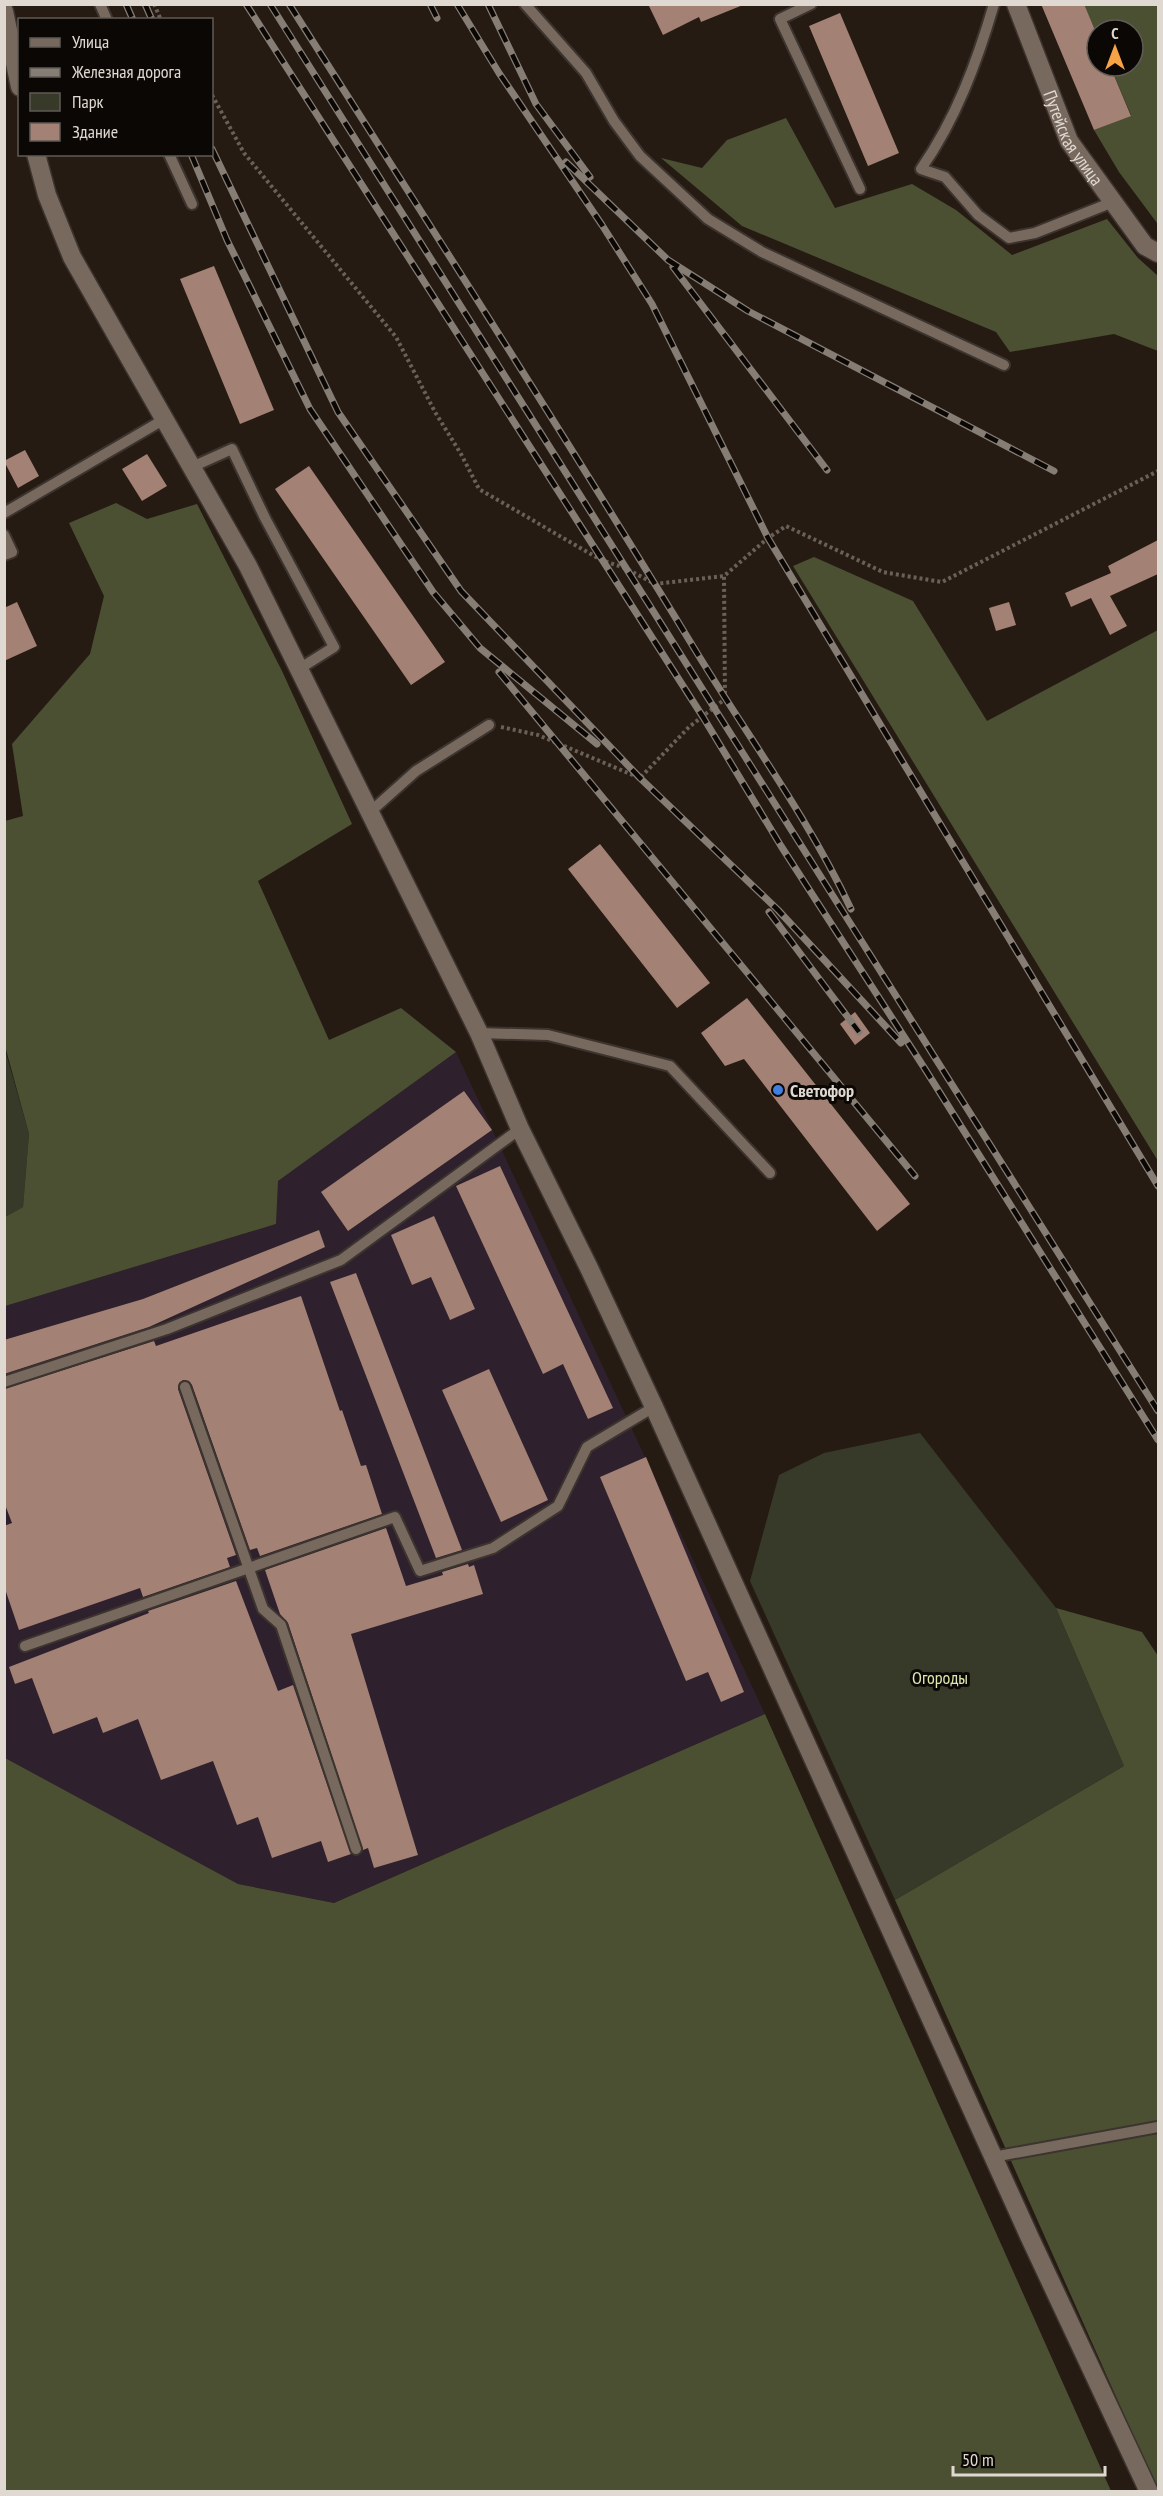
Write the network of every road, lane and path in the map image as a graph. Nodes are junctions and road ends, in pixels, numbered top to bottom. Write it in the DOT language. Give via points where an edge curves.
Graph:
graph roads {
  1 [pos="100,4"];
  2 [pos="154,4"];
  3 [pos="525,4"];
  4 [pos="811,4"];
  5 [pos="994,4"];
  6 [pos="1016,4"];
  7 [pos="4,11"];
  8 [pos="106,18"];
  9 [pos="160,18"];
  10 [pos="18,78"];
  11 [pos="213,97"];
  12 [pos="37,156"];
  13 [pos="170,156"];
  14 [pos="860,189"];
  15 [pos="1113,202"];
  16 [pos="192,204"];
  17 [pos="1154,246"];
  18 [pos="1004,365"];
  19 [pos="163,420"];
  20 [pos="192,466"];
  21 [pos="1158,471"];
  22 [pos="4,513"];
  23 [pos="4,534"];
  24 [pos="4,555"];
  25 [pos="724,576"];
  26 [pos="299,669"];
  27 [pos="489,725"];
  28 [pos="369,813"];
  29 [pos="479,1033"];
  30 [pos="520,1129"];
  31 [pos="770,1173"];
  32 [pos="4,1382"];
  33 [pos="185,1387"];
  34 [pos="654,1407"];
  35 [pos="247,1568"];
  36 [pos="25,1646"];
  37 [pos="356,1849"];
  38 [pos="1158,2127"];
  39 [pos="993,2157"];
  40 [pos="1149,2492"];
  1 -- 8 [label="lane"];
  2 -- 9 [label="path"];
  3 -- 18 [label="lane" via="586,73 640,156 708,219 762,252"];
  4 -- 14 [label="lane" via="780,19"];
  5 -- 15 [label="lane" via="978,59 921,169 945,177 978,215 1009,238 1035,233"];
  6 -- 15 [label="street, Путейская улица" via="1070,141"];
  7 -- 10 [label="street"];
  11 -- 25 [label="path" via="244,153 396,338 479,489 601,560 655,584"];
  12 -- 19 [label="street" via="47,195 72,257"];
  13 -- 16 [label="lane"];
  15 -- 17 [label="street, Путейская улица"];
  19 -- 20 [label="street"];
  19 -- 22 [label="lane"];
  20 -- 26 [label="street"];
  20 -- 26 [label="lane" via="232,448 334,647"];
  21 -- 25 [label="path" via="942,582 882,572 786,526"];
  23 -- 24 [label="lane" via="12,552"];
  25 -- 27 [label="path" via="725,699 689,727 640,778 538,735"];
  26 -- 28 [label="street"];
  27 -- 28 [label="lane" via="416,771"];
  28 -- 29 [label="street"];
  29 -- 30 [label="street"];
  29 -- 31 [label="lane" via="548,1035 670,1066"];
  30 -- 32 [label="lane" via="340,1260 167,1329"];
  30 -- 34 [label="street"];
  33 -- 35 [label="lane"];
  34 -- 35 [label="lane" via="587,1447 558,1506 494,1548 420,1571 395,1517"];
  34 -- 39 [label="street"];
  35 -- 36 [label="lane"];
  35 -- 37 [label="lane" via="263,1609 281,1625"];
  38 -- 39 [label="lane"];
  39 -- 40 [label="street"];
}
